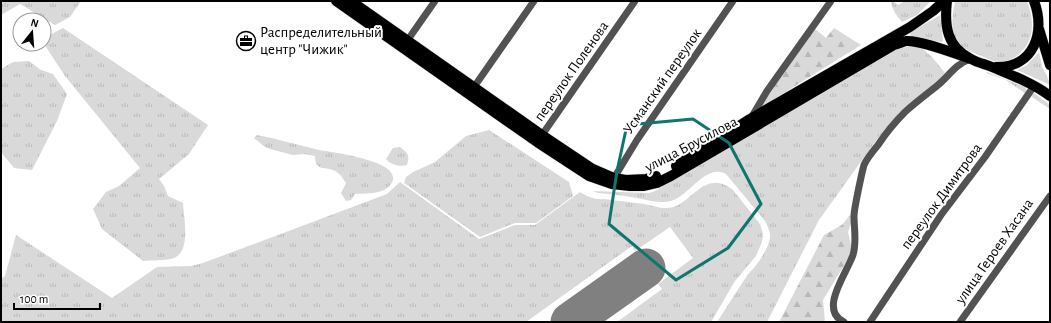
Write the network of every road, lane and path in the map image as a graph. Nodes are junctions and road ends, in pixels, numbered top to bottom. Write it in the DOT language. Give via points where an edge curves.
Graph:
graph roads {
  1 [pos="336,1"];
  2 [pos="351,1"];
  3 [pos="435,1"];
  4 [pos="534,1"];
  5 [pos="635,1"];
  6 [pos="733,1"];
  7 [pos="831,1"];
  8 [pos="946,1"];
  9 [pos="1034,1"];
  10 [pos="1038,25"];
  11 [pos="407,41"];
  12 [pos="971,60"];
  13 [pos="1050,65"];
  14 [pos="990,66"];
  15 [pos="1034,86"];
  16 [pos="474,87"];
  17 [pos="1050,96"];
  18 [pos="750,119"];
  19 [pos="542,135"];
  20 [pos="614,178"];
  21 [pos="1050,196"];
  22 [pos="844,322"];
  23 [pos="870,322"];
  24 [pos="960,322"];
  1 -- 12 [label="main road, улица Брусилова" via="589,176 612,184 630,186 657,183 671,176 894,45 912,42"];
  2 -- 11 [label="main road, улица Брусилова"];
  3 -- 11 [label="street"];
  4 -- 16 [label="street"];
  5 -- 19 [label="street, переулок Поленова"];
  6 -- 20 [label="street, Усманский переулок" via="637,140"];
  7 -- 18 [label="street"];
  8 -- 12 [label="main road" via="950,40 959,52"];
  8 -- 18 [label="main road, улица Брусилова" via="910,27"];
  9 -- 10 [label="main road"];
  10 -- 13 [label="main road"];
  10 -- 14 [label="main road" via="1038,36 1034,45 1022,60 1011,66"];
  11 -- 16 [label="main road, улица Брусилова"];
  12 -- 14 [label="main road, улица Брусилова"];
  12 -- 22 [label="street" via="962,62 898,119 864,165 854,214 853,255 834,298 835,315"];
  14 -- 15 [label="main road"];
  15 -- 17 [label="main road"];
  15 -- 23 [label="street, переулок Димитрова" via="993,147 941,215"];
  16 -- 19 [label="main road, улица Брусилова"];
  18 -- 20 [label="main road, улица Брусилова" via="666,172 646,179"];
  19 -- 20 [label="main road, улица Брусилова" via="591,168"];
  21 -- 24 [label="street, улица Героев Хасана"];
}
